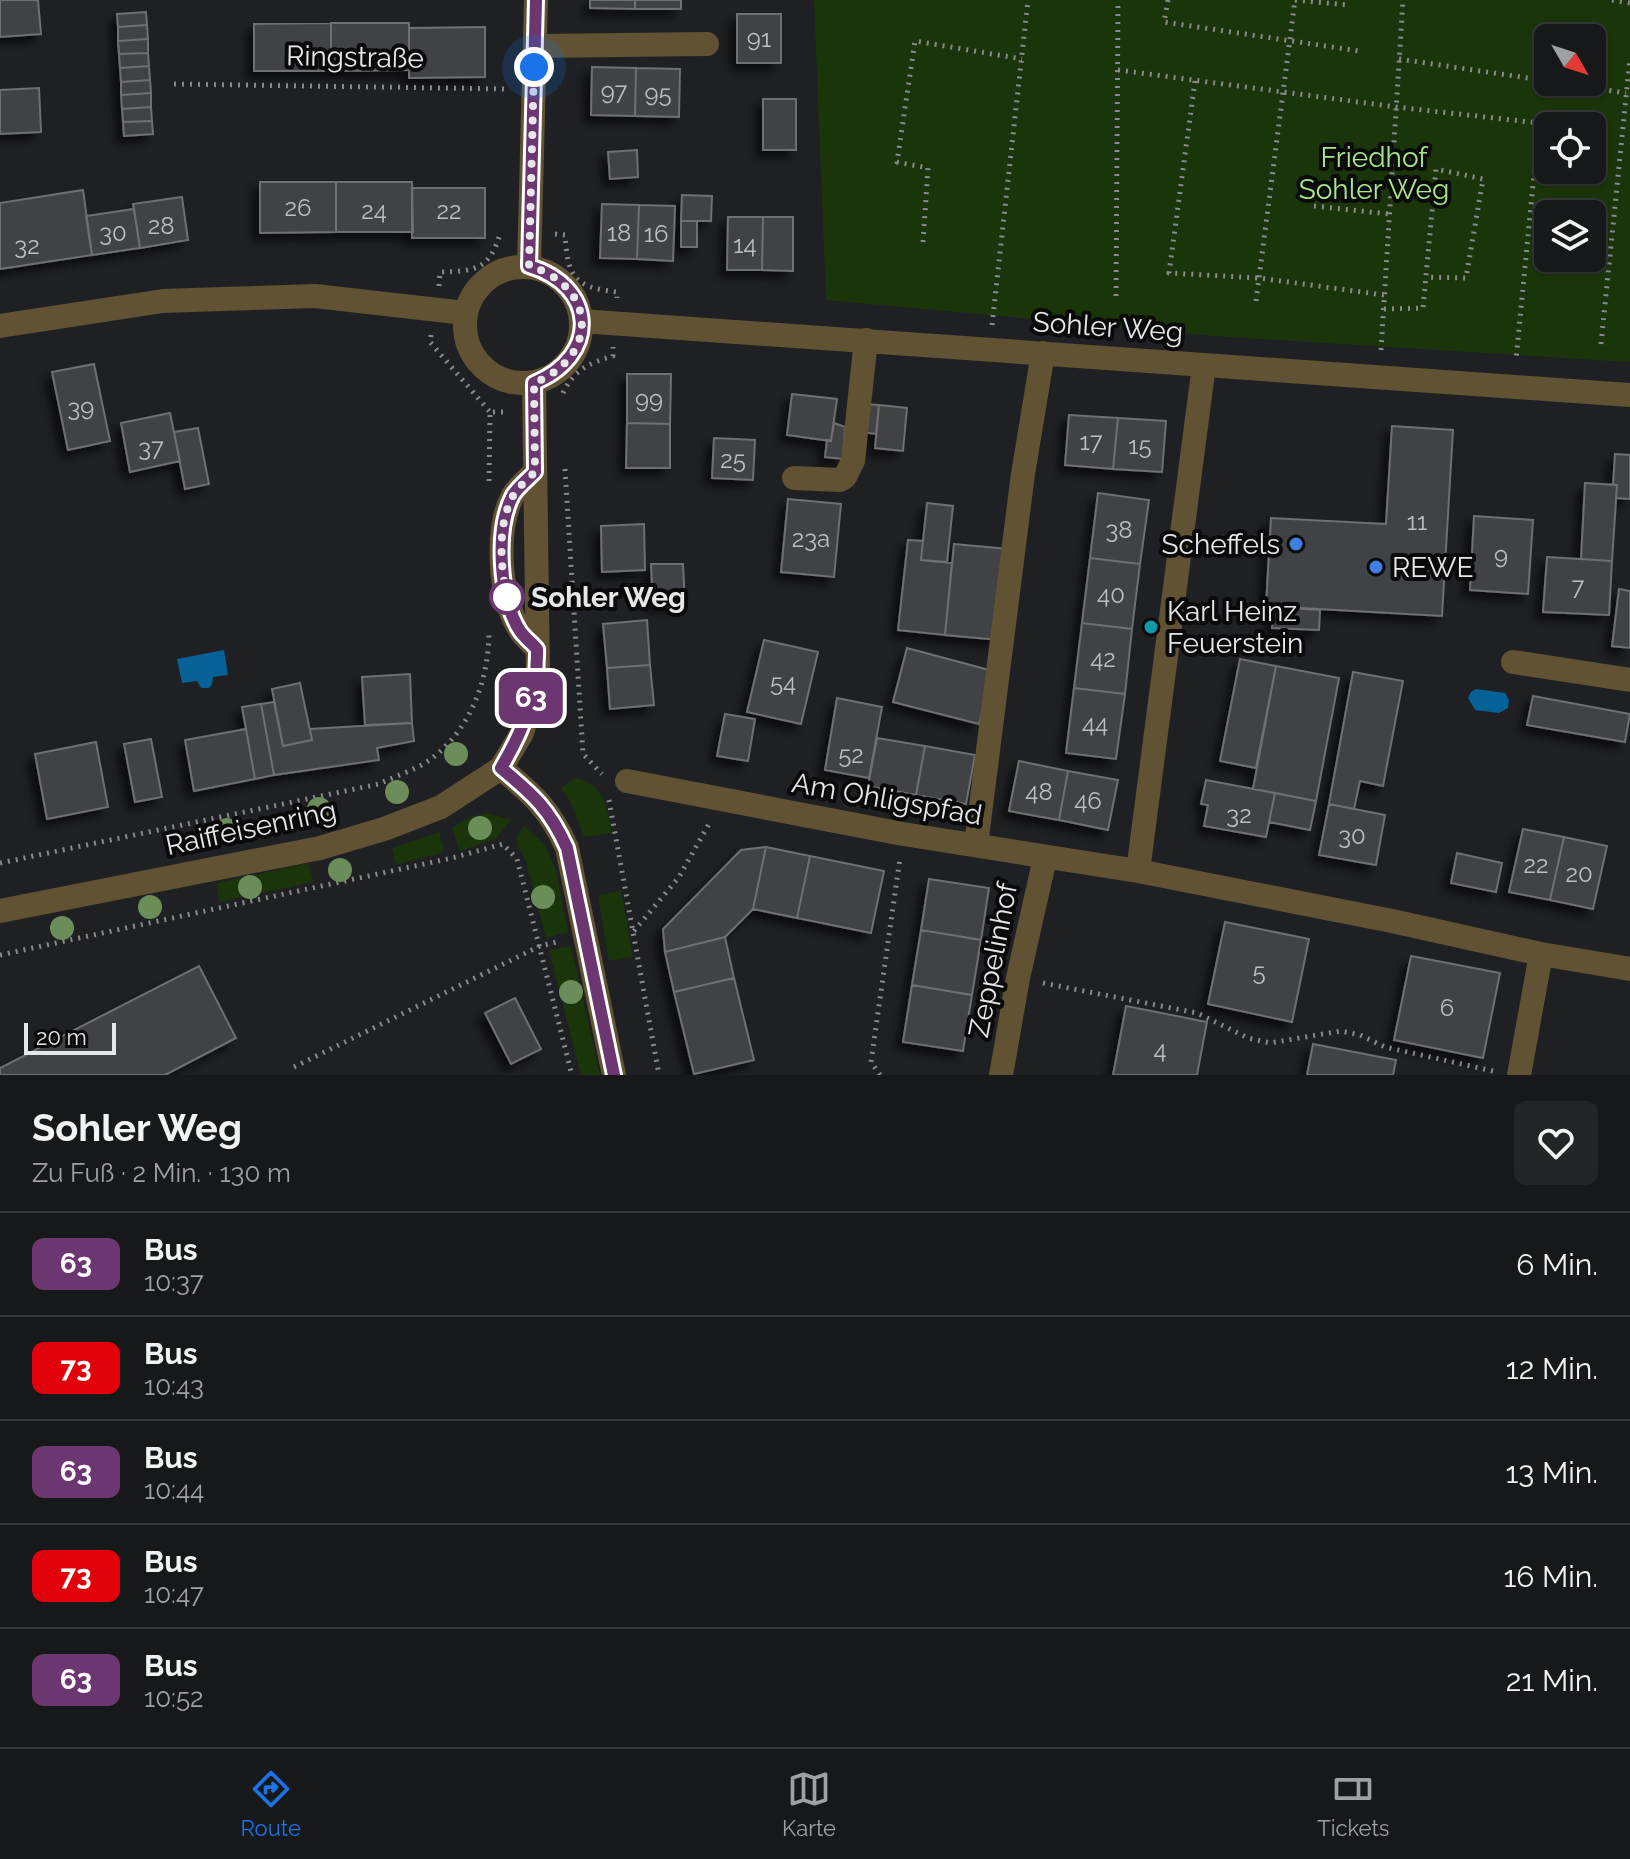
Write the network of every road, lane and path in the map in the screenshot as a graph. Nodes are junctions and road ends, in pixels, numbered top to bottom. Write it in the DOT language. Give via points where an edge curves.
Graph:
graph roads {
  1 [pos="536,0"];
  2 [pos="1028,0"];
  3 [pos="1118,0"];
  4 [pos="1168,0"];
  5 [pos="1295,0"];
  6 [pos="1403,0"];
  7 [pos="1612,0"];
  8 [pos="1630,3"];
  9 [pos="1347,5"];
  10 [pos="1290,39"];
  11 [pos="707,44"];
  12 [pos="535,46"];
  13 [pos="1359,51"];
  14 [pos="1630,58"];
  15 [pos="1022,59"];
  16 [pos="1399,59"];
  17 [pos="1118,70"];
  18 [pos="1534,79"];
  19 [pos="1195,81"];
  20 [pos="174,84"];
  21 [pos="534,89"];
  22 [pos="1606,90"];
  23 [pos="1283,92"];
  24 [pos="1626,93"];
  25 [pos="1396,107"];
  26 [pos="1314,206"];
  27 [pos="1389,214"];
  28 [pos="530,231"];
  29 [pos="923,242"];
  30 [pos="529,266"];
  31 [pos="1426,277"];
  32 [pos="1259,278"];
  33 [pos="1384,295"];
  34 [pos="1116,296"];
  35 [pos="1256,301"];
  36 [pos="435,309"];
  37 [pos="1384,309"];
  38 [pos="465,313"];
  39 [pos="581,321"];
  40 [pos="615,323"];
  41 [pos="0,326"];
  42 [pos="992,326"];
  43 [pos="866,340"];
  44 [pos="1601,344"];
  45 [pos="1043,353"];
  46 [pos="1381,355"];
  47 [pos="1516,363"];
  48 [pos="1204,365"];
  49 [pos="534,383"];
  50 [pos="1630,395"];
  51 [pos="562,396"];
  52 [pos="490,412"];
  53 [pos="534,412"];
  54 [pos="565,467"];
  55 [pos="535,472"];
  56 [pos="794,478"];
  57 [pos="489,488"];
  58 [pos="489,624"];
  59 [pos="537,649"];
  60 [pos="1513,662"];
  61 [pos="1630,680"];
  62 [pos="501,768"];
  63 [pos="616,779"];
  64 [pos="723,799"];
  65 [pos="903,834"];
  66 [pos="976,845"];
  67 [pos="1045,858"];
  68 [pos="0,863"];
  69 [pos="355,865"];
  70 [pos="1138,871"];
  71 [pos="358,879"];
  72 [pos="0,911"];
  73 [pos="633,932"];
  74 [pos="585,935"];
  75 [pos="540,946"];
  76 [pos="1541,954"];
  77 [pos="0,955"];
  78 [pos="1630,969"];
  79 [pos="1018,978"];
  80 [pos="294,1067"];
  81 [pos="1494,1071"];
  82 [pos="572,1075"];
  83 [pos="614,1075"];
  84 [pos="659,1075"];
  85 [pos="880,1075"];
  86 [pos="1001,1075"];
  87 [pos="1519,1075"];
  1 -- 12 [label="street"];
  2 -- 15 [label="path"];
  3 -- 17 [label="path"];
  4 -- 10 [label="path" via="1164,22"];
  5 -- 9 [label="path"];
  5 -- 10 [label="path"];
  6 -- 16 [label="path"];
  7 -- 8 [label="path"];
  10 -- 13 [label="path"];
  10 -- 23 [label="path"];
  11 -- 12 [label="street"];
  12 -- 21 [label="street"];
  14 -- 24 [label="path"];
  15 -- 29 [label="path" via="915,41 897,162 928,168"];
  15 -- 42 [label="path"];
  16 -- 18 [label="path"];
  16 -- 25 [label="path"];
  17 -- 19 [label="path"];
  17 -- 34 [label="path"];
  19 -- 23 [label="path"];
  19 -- 32 [label="path" via="1169,273"];
  20 -- 21 [label="path, Ringstraße"];
  21 -- 28 [label="street"];
  22 -- 24 [label="path"];
  23 -- 25 [label="path"];
  23 -- 32 [label="path"];
  24 -- 44 [label="path"];
  25 -- 27 [label="path"];
  25 -- 47 [label="path" via="1539,123"];
  26 -- 27 [label="path"];
  27 -- 33 [label="path"];
  28 -- 30 [label="street"];
  28 -- 36 [label="path" via="502,230 483,266 469,272 440,272"];
  28 -- 40 [label="path" via="565,235 567,263 574,276 592,289 617,292"];
  30 -- 38 [label="street" via="488,277"];
  30 -- 39 [label="street" via="565,284"];
  31 -- 31 [label="path" via="1436,169 1483,179 1466,278"];
  31 -- 37 [label="path" via="1423,308"];
  32 -- 33 [label="path"];
  32 -- 35 [label="path"];
  33 -- 37 [label="path"];
  36 -- 38 [label="street"];
  36 -- 41 [label="street" via="315,296 163,301"];
  36 -- 52 [label="path" via="430,342"];
  37 -- 46 [label="path"];
  38 -- 49 [label="street" via="465,336 473,357 490,374 511,383"];
  39 -- 40 [label="street, Sohler Weg"];
  39 -- 49 [label="street" via="579,342 569,360 554,375"];
  40 -- 43 [label="street, Sohler Weg"];
  40 -- 51 [label="path" via="613,356 571,376"];
  43 -- 45 [label="street, Sohler Weg"];
  43 -- 56 [label="street" via="853,461 845,477"];
  45 -- 48 [label="street, Sohler Weg"];
  45 -- 66 [label="street"];
  48 -- 50 [label="street, Sohler Weg"];
  48 -- 70 [label="street"];
  49 -- 53 [label="street"];
  52 -- 53 [label="path"];
  52 -- 57 [label="path"];
  53 -- 55 [label="street"];
  54 -- 63 [label="path" via="583,754"];
  55 -- 59 [label="street"];
  55 -- 59 [label="street" via="513,495 502,534 502,573 520,631"];
  58 -- 68 [label="path" via="480,695 460,729 430,760 379,784"];
  59 -- 62 [label="street, Raiffeisenring" via="538,676 522,733"];
  60 -- 61 [label="street"];
  62 -- 72 [label="street, Raiffeisenring" via="441,807 320,848"];
  62 -- 74 [label="street" via="554,820 567,848"];
  63 -- 64 [label="street, Am Ohligspfad"];
  63 -- 73 [label="path"];
  64 -- 65 [label="street, Am Ohligspfad"];
  64 -- 73 [label="path" via="679,877"];
  65 -- 66 [label="street, Am Ohligspfad"];
  65 -- 85 [label="path" via="871,1062"];
  66 -- 67 [label="street, Am Ohligspfad"];
  67 -- 70 [label="street, Am Ohligspfad"];
  67 -- 79 [label="street, Zeppelinhof"];
  69 -- 71 [label="path"];
  70 -- 76 [label="street, Am Ohligspfad"];
  71 -- 75 [label="path" via="503,844 517,859"];
  71 -- 77 [label="path"];
  73 -- 84 [label="path"];
  74 -- 75 [label="path"];
  74 -- 83 [label="street"];
  75 -- 80 [label="path"];
  75 -- 82 [label="path"];
  76 -- 78 [label="street, Am Ohligspfad"];
  76 -- 87 [label="street"];
  79 -- 81 [label="path" via="1197,1013 1270,1043 1341,1031 1385,1047"];
  79 -- 86 [label="street, Zeppelinhof"];
}
